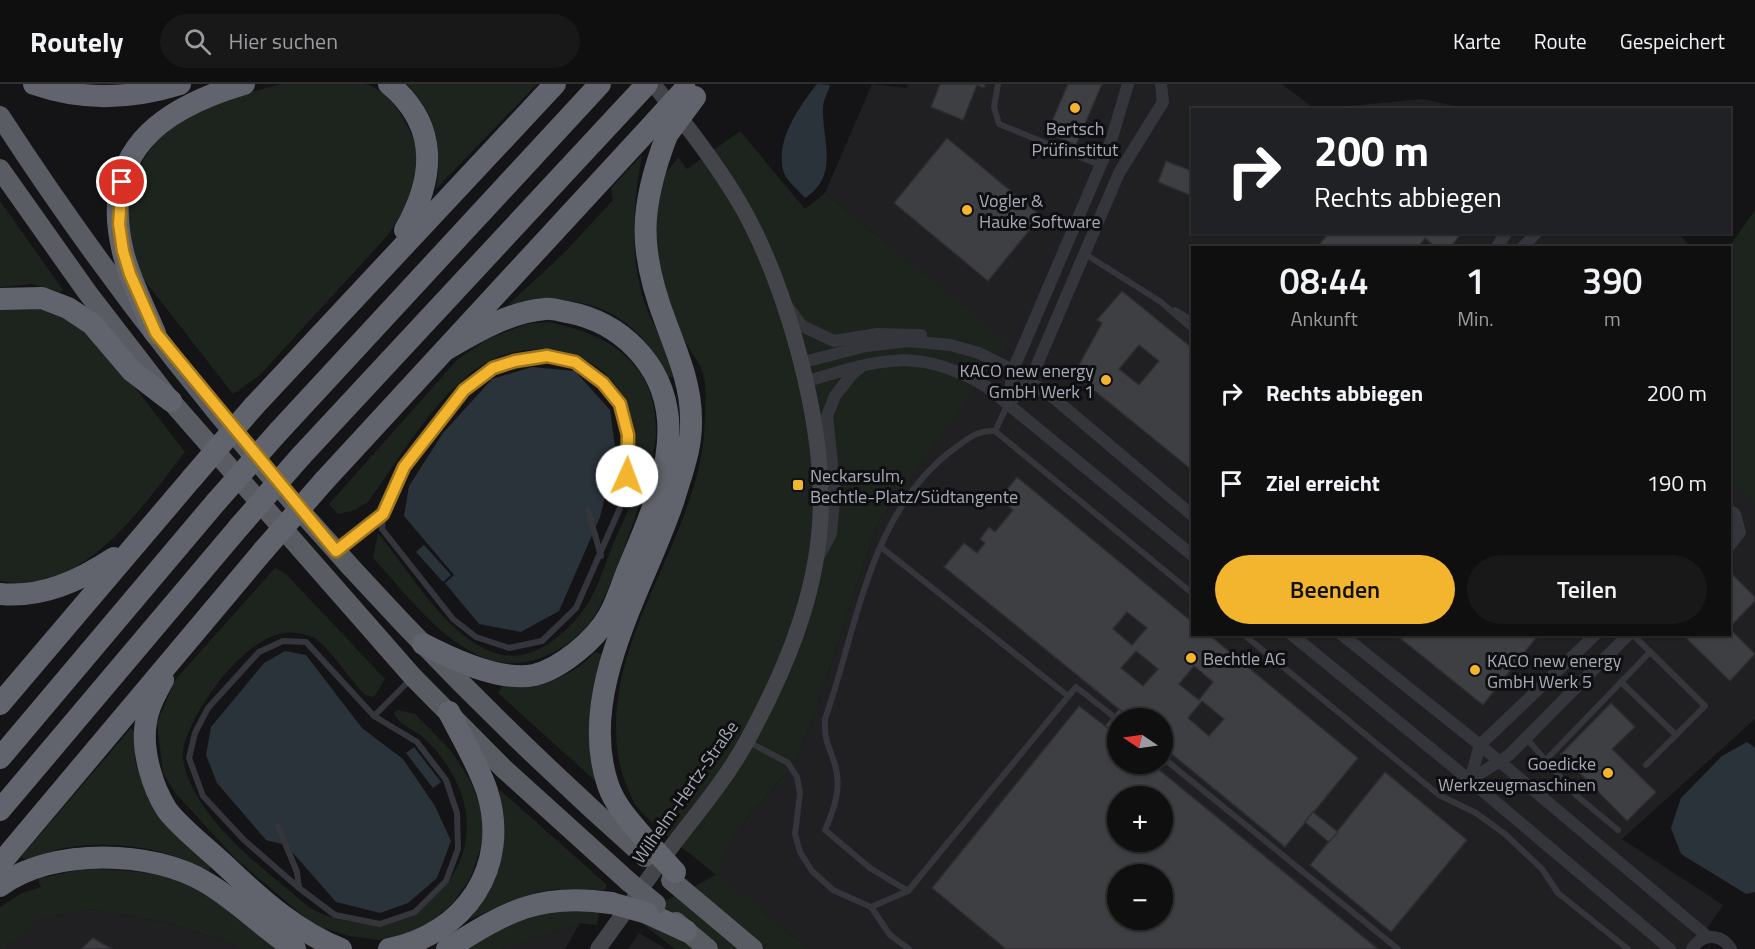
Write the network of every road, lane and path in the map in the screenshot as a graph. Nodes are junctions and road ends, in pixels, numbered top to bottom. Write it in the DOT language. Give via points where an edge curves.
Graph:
graph roads {
  1 [pos="34,84"];
  2 [pos="180,84"];
  3 [pos="244,84"];
  4 [pos="389,84"];
  5 [pos="555,84"];
  6 [pos="600,84"];
  7 [pos="998,84"];
  8 [pos="1128,84"];
  9 [pos="1161,84"];
  10 [pos="645,88"];
  11 [pos="693,88"];
  12 [pos="0,116"];
  13 [pos="661,128"];
  14 [pos="1101,166"];
  15 [pos="0,169"];
  16 [pos="1119,173"];
  17 [pos="1536,234"];
  18 [pos="1524,246"];
  19 [pos="1084,254"];
  20 [pos="387,261"];
  21 [pos="781,298"];
  22 [pos="0,299"];
  23 [pos="1161,302"];
  24 [pos="1191,319"];
  25 [pos="1191,328"];
  26 [pos="156,333"];
  27 [pos="950,345"];
  28 [pos="445,350"];
  29 [pos="800,363"];
  30 [pos="867,363"];
  31 [pos="1013,370"];
  32 [pos="1030,381"];
  33 [pos="805,382"];
  34 [pos="171,402"];
  35 [pos="1008,404"];
  36 [pos="995,431"];
  37 [pos="588,510"];
  38 [pos="1731,512"];
  39 [pos="383,514"];
  40 [pos="1191,514"];
  41 [pos="135,544"];
  42 [pos="1731,544"];
  43 [pos="881,547"];
  44 [pos="336,551"];
  45 [pos="1191,554"];
  46 [pos="601,556"];
  47 [pos="815,562"];
  48 [pos="1191,592"];
  49 [pos="0,594"];
  50 [pos="1245,636"];
  51 [pos="1293,636"];
  52 [pos="1344,636"];
  53 [pos="1594,636"];
  54 [pos="1628,636"];
  55 [pos="1632,636"];
  56 [pos="423,644"];
  57 [pos="181,648"];
  58 [pos="1650,652"];
  59 [pos="413,677"];
  60 [pos="1621,682"];
  61 [pos="1068,696"];
  62 [pos="0,704"];
  63 [pos="1107,711"];
  64 [pos="449,712"];
  65 [pos="374,716"];
  66 [pos="1676,735"];
  67 [pos="1526,738"];
  68 [pos="747,742"];
  69 [pos="1480,745"];
  70 [pos="0,758"];
  71 [pos="1501,762"];
  72 [pos="1545,762"];
  73 [pos="1646,765"];
  74 [pos="1173,766"];
  75 [pos="1470,780"];
  76 [pos="0,810"];
  77 [pos="278,826"];
  78 [pos="1618,830"];
  79 [pos="649,852"];
  80 [pos="0,864"];
  81 [pos="675,880"];
  82 [pos="0,886"];
  83 [pos="299,888"];
  84 [pos="908,891"];
  85 [pos="871,907"];
  86 [pos="651,909"];
  87 [pos="686,931"];
  88 [pos="1708,937"];
  89 [pos="296,949"];
  90 [pos="341,949"];
  91 [pos="389,949"];
  92 [pos="447,949"];
  93 [pos="598,949"];
  94 [pos="708,949"];
  95 [pos="753,949"];
  96 [pos="909,949"];
  97 [pos="1398,949"];
  98 [pos="1628,949"];
  99 [pos="1670,949"];
  100 [pos="1692,949"];
  101 [pos="1731,949"];
  1 -- 2 [label="highway" via="83,96 117,96"];
  3 -- 26 [label="highway" via="168,116 139,145 126,171 119,198 123,251"];
  4 -- 20 [label="highway" via="414,110 427,147 428,168 419,206"];
  5 -- 20 [label="highway"];
  6 -- 70 [label="highway, bridge" via="279,430"];
  7 -- 14 [label="lane" via="994,107 999,123"];
  8 -- 14 [label="street"];
  9 -- 16 [label="street" via="1163,102"];
  10 -- 21 [label="main road, Wilhelm-Hertz-Straße" via="719,169 740,203"];
  10 -- 76 [label="highway, bridge" via="301,456"];
  11 -- 13 [label="highway, bridge"];
  12 -- 26 [label="highway"];
  13 -- 28 [label="highway"];
  13 -- 79 [label="highway" via="645,213 645,255 658,303 687,379 690,444 665,524 610,665 601,704 600,738 608,786"];
  14 -- 16 [label="street"];
  14 -- 31 [label="street"];
  15 -- 34 [label="highway"];
  16 -- 19 [label="street"];
  17 -- 18 [label="street"];
  19 -- 23 [label="lane"];
  19 -- 32 [label="street"];
  20 -- 41 [label="highway, bridge"];
  21 -- 27 [label="street" via="802,326 834,341 906,333 934,336"];
  21 -- 29 [label="main road, Wilhelm-Hertz-Straße"];
  22 -- 34 [label="highway" via="42,298 68,308 92,324 132,371"];
  23 -- 24 [label="lane"];
  23 -- 25 [label="lane"];
  26 -- 44 [label="highway"];
  27 -- 29 [label="street" via="909,342 866,346"];
  27 -- 31 [label="street" via="979,353"];
  28 -- 56 [label="highway" via="512,316 547,309 598,321 617,330 647,359 665,400 669,440 652,509 608,618 573,657 534,675 494,673 461,663"];
  28 -- 57 [label="highway, bridge" via="324,481"];
  29 -- 33 [label="main road, Wilhelm-Hertz-Straße"];
  30 -- 33 [label="street"];
  30 -- 35 [label="street" via="936,363 965,374"];
  30 -- 47 [label="street" via="841,388 827,416 835,491 831,534"];
  31 -- 32 [label="street"];
  31 -- 35 [label="street"];
  32 -- 35 [label="street"];
  32 -- 40 [label="street"];
  33 -- 47 [label="main road, Wilhelm-Hertz-Straße" via="820,469 820,526"];
  34 -- 59 [label="highway"];
  35 -- 36 [label="lane"];
  35 -- 45 [label="street"];
  36 -- 43 [label="lane" via="980,430 928,472 901,506"];
  36 -- 48 [label="lane"];
  37 -- 46 [label="lane"];
  38 -- 42 [label="street" via="1740,532"];
  39 -- 44 [label="lane"];
  39 -- 46 [label="lane" via="382,529 453,619 476,638 509,648 542,641 576,608"];
  39 -- 46 [label="lane" via="404,467 464,390 493,368 547,356 575,362 603,383 620,404 628,435 627,476 620,508"];
  41 -- 49 [label="highway" via="51,590 23,596"];
  41 -- 62 [label="highway"];
  43 -- 61 [label="lane"];
  43 -- 84 [label="lane" via="867,580 825,719 824,740 836,766 838,787 835,809 825,830 870,868"];
  44 -- 56 [label="highway"];
  47 -- 68 [label="main road, Wilhelm-Hertz-Straße" via="794,640"];
  50 -- 98 [label="lane" via="1439,795 1476,813 1505,834 1542,869 1558,893"];
  51 -- 75 [label="street"];
  52 -- 69 [label="street"];
  53 -- 69 [label="street"];
  54 -- 67 [label="street"];
  55 -- 58 [label="lane"];
  56 -- 79 [label="highway" via="518,739"];
  57 -- 80 [label="highway"];
  57 -- 90 [label="highway" via="145,723 149,764 168,810 255,893 318,940"];
  58 -- 60 [label="lane"];
  58 -- 66 [label="lane" via="1705,706"];
  59 -- 64 [label="highway"];
  59 -- 65 [label="lane"];
  60 -- 66 [label="lane"];
  60 -- 72 [label="lane"];
  61 -- 63 [label="lane" via="1076,687"];
  61 -- 84 [label="lane"];
  64 -- 86 [label="highway, bridge" via="503,768 629,882"];
  64 -- 91 [label="highway" via="488,793 490,858 479,888 454,919 413,945"];
  65 -- 83 [label="lane" via="417,742 446,780 458,813 458,849 446,881 414,912 380,924 335,915"];
  65 -- 83 [label="lane" via="306,642 283,641 259,652 208,708 195,733 189,758 202,795 244,840"];
  66 -- 73 [label="lane"];
  67 -- 71 [label="street"];
  67 -- 72 [label="lane"];
  68 -- 85 [label="lane" via="788,763 797,777 800,793 795,834 812,871 833,890"];
  68 -- 93 [label="main road, Wilhelm-Hertz-Straße"];
  69 -- 71 [label="street"];
  69 -- 75 [label="street"];
  71 -- 75 [label="street"];
  71 -- 88 [label="street"];
  72 -- 78 [label="lane" via="1577,796"];
  74 -- 97 [label="lane"];
  75 -- 99 [label="street"];
  77 -- 83 [label="lane"];
  79 -- 81 [label="highway, bridge"];
  81 -- 95 [label="highway"];
  82 -- 89 [label="highway" via="34,870 90,857 170,866 205,881 234,900"];
  84 -- 85 [label="lane"];
  85 -- 96 [label="lane" via="890,935"];
  86 -- 87 [label="highway"];
  86 -- 92 [label="highway, bridge" via="578,899 549,900 523,907"];
  87 -- 94 [label="highway"];
  88 -- 100 [label="street" via="1698,940"];
  88 -- 101 [label="street" via="1724,941"];
}
